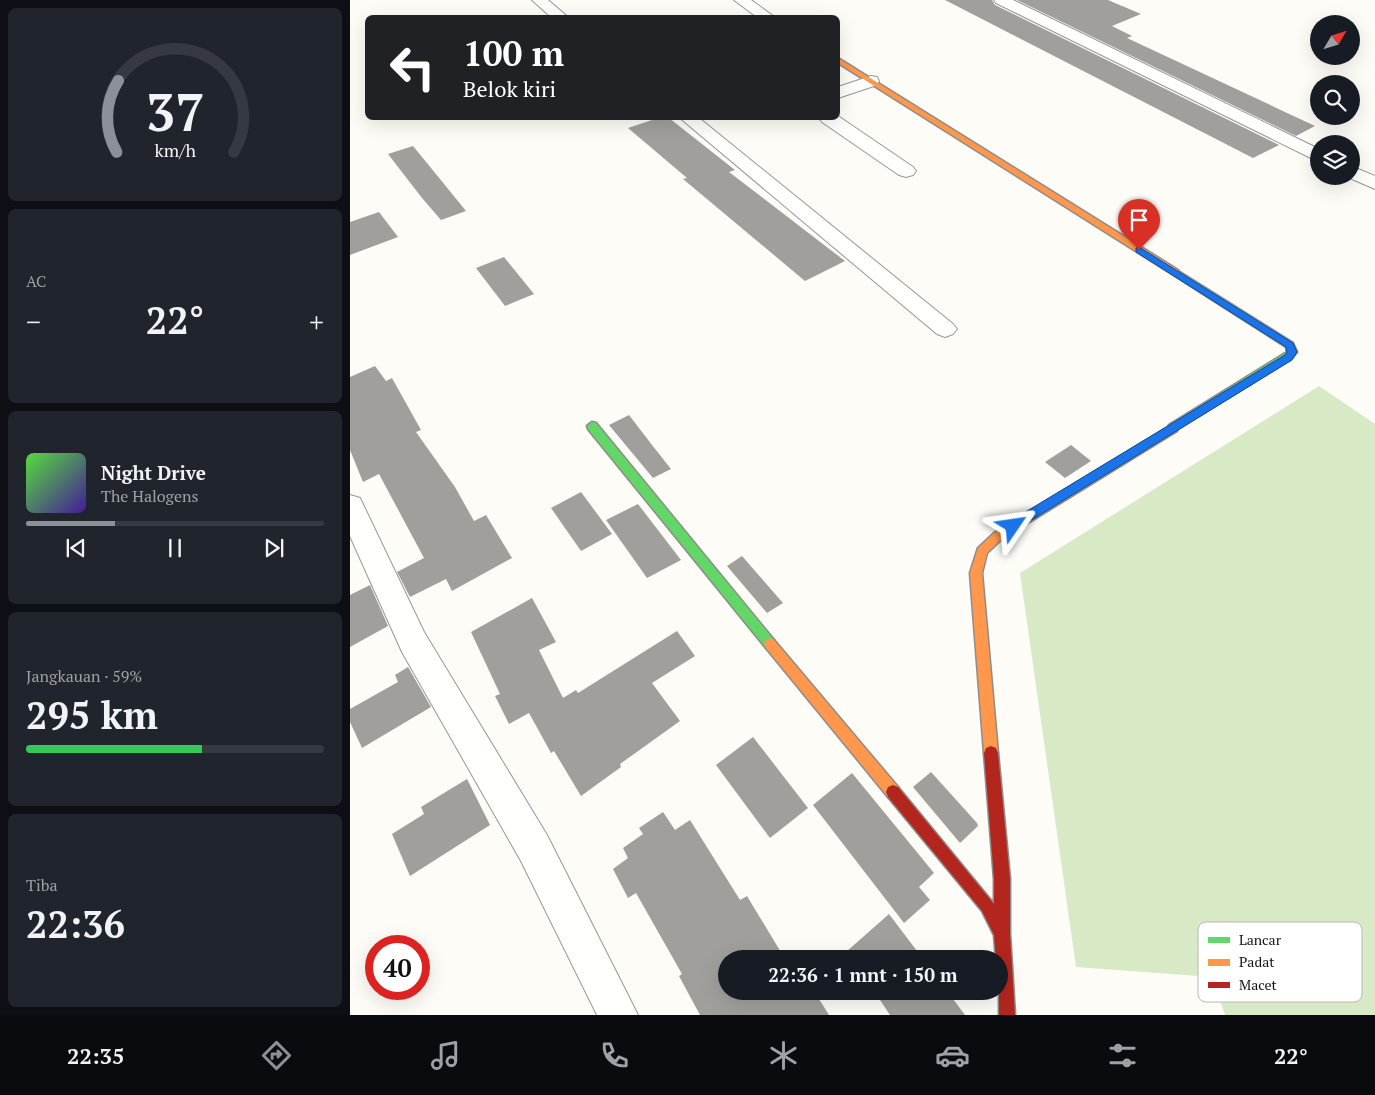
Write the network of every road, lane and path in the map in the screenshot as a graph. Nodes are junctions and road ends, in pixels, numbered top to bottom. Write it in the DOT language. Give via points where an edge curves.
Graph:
graph roads {
  1 [pos="539,0"];
  2 [pos="741,0"];
  3 [pos="1001,0"];
  4 [pos="558,15"];
  5 [pos="765,15"];
  6 [pos="840,61"];
  7 [pos="871,81"];
  8 [pos="840,92"];
  9 [pos="691,120"];
  10 [pos="831,120"];
  11 [pos="1310,152"];
  12 [pos="906,171"];
  13 [pos="1360,176"];
  14 [pos="1375,184"];
  15 [pos="945,329"];
  16 [pos="592,426"];
  17 [pos="350,506"];
  18 [pos="1002,934"];
  19 [pos="618,1015"];
  20 [pos="1007,1015"];
  1 -- 4 [label="street"];
  2 -- 5 [label="street"];
  3 -- 11 [label="street"];
  6 -- 7 [label="street"];
  7 -- 8 [label="street"];
  7 -- 18 [label="street" via="1290,345 1292,352 1288,358 998,536 982,551 976,573 1002,878"];
  9 -- 15 [label="street"];
  10 -- 12 [label="street"];
  13 -- 14 [label="street"];
  16 -- 18 [label="street" via="976,891"];
  17 -- 19 [label="street" via="413,642 534,848"];
  18 -- 20 [label="street"];
}
